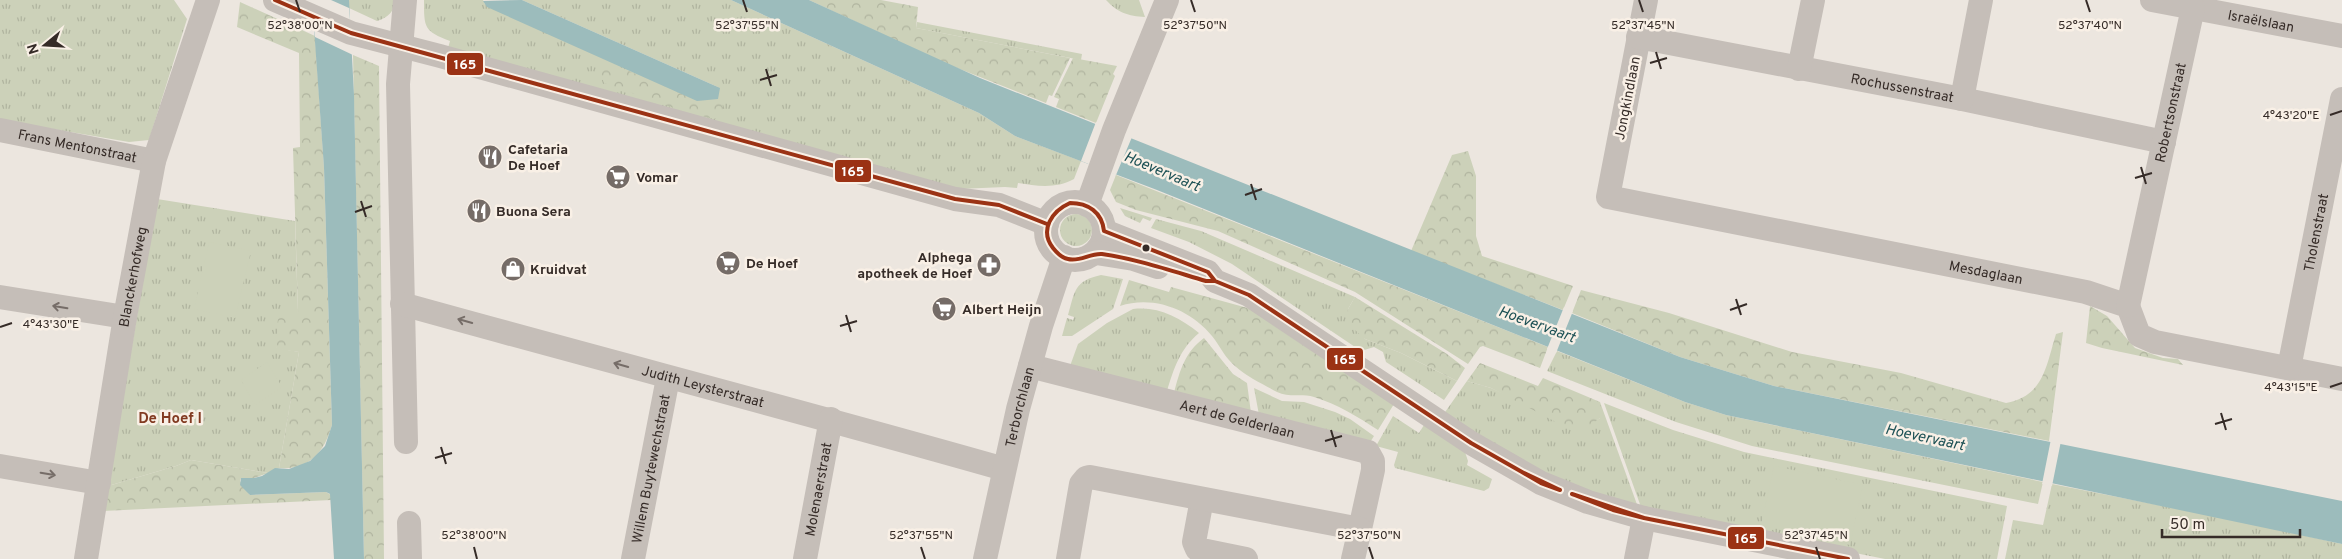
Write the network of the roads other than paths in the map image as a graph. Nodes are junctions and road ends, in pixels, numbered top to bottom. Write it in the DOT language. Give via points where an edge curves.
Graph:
graph roads {
  1 [pos="208,0"];
  2 [pos="274,0"];
  3 [pos="405,0"];
  4 [pos="1167,0"];
  5 [pos="1646,0"];
  6 [pos="1813,0"];
  7 [pos="1981,0"];
  8 [pos="2152,0"];
  9 [pos="2193,8"];
  10 [pos="2342,36"];
  11 [pos="1638,37"];
  12 [pos="403,46"];
  13 [pos="1799,69"];
  14 [pos="2342,98"];
  15 [pos="1962,99"];
  16 [pos="0,130"];
  17 [pos="2164,142"];
  18 [pos="154,161"];
  19 [pos="1608,197"];
  20 [pos="1087,205"];
  21 [pos="1047,224"];
  22 [pos="1100,242"];
  23 [pos="1064,257"];
  24 [pos="0,297"];
  25 [pos="402,304"];
  26 [pos="2128,306"];
  27 [pos="126,317"];
  28 [pos="1030,366"];
  29 [pos="2289,368"];
  30 [pos="668,378"];
  31 [pos="2342,379"];
  32 [pos="831,420"];
  33 [pos="406,442"];
  34 [pos="0,466"];
  35 [pos="1004,469"];
  36 [pos="99,483"];
  37 [pos="1202,499"];
  38 [pos="1644,518"];
  39 [pos="409,523"];
  40 [pos="1360,529"];
  41 [pos="86,559"];
  42 [pos="410,559"];
  43 [pos="633,559"];
  44 [pos="805,559"];
  45 [pos="985,559"];
  46 [pos="1068,559"];
  47 [pos="1246,559"];
  48 [pos="1353,559"];
  49 [pos="1636,559"];
  50 [pos="1848,559"];
  1 -- 18 [label="street, Blanckerhofweg"];
  2 -- 12 [label="street" via="351,34"];
  3 -- 12 [label="street"];
  4 -- 20 [label="street"];
  5 -- 11 [label="street, Jongkindlaan"];
  6 -- 13 [label="street"];
  7 -- 15 [label="street"];
  8 -- 9 [label="street, Israëlslaan"];
  9 -- 10 [label="street, Israëlslaan"];
  9 -- 17 [label="street, Robertsonstraat"];
  11 -- 13 [label="street, Rochussenstraat"];
  11 -- 19 [label="street, Jongkindlaan"];
  12 -- 21 [label="street" via="955,199 999,205"];
  12 -- 25 [label="street" via="398,84"];
  13 -- 15 [label="street, Rochussenstraat"];
  14 -- 29 [label="street, Tholenstraat"];
  15 -- 17 [label="street, Rochussenstraat"];
  16 -- 18 [label="street, Frans Mentonstraat"];
  17 -- 26 [label="street, Robertsonstraat"];
  18 -- 27 [label="street, Blanckerhofweg"];
  19 -- 26 [label="street, Mesdaglaan" via="2086,292"];
  20 -- 21 [label="street" via="1075,202 1063,205"];
  20 -- 22 [label="street" via="1101,218"];
  21 -- 23 [label="street" via="1048,240"];
  22 -- 23 [label="street" via="1080,259"];
  22 -- 38 [label="street" via="1134,259 1215,281 1249,295 1507,465 1580,499"];
  23 -- 28 [label="street, Terborchlaan"];
  27 -- 24 [label="street, one-way"];
  30 -- 25 [label="street, Judith Leysterstraat, one-way"];
  25 -- 33 [label="street"];
  26 -- 29 [label="street" via="2139,335 2155,342"];
  27 -- 36 [label="street, Blanckerhofweg"];
  28 -- 35 [label="street, Terborchlaan"];
  28 -- 40 [label="street, Aert de Gelderlaan" via="1368,452 1373,470"];
  29 -- 31 [label="street"];
  30 -- 32 [label="street, Judith Leysterstraat"];
  30 -- 43 [label="street, Willem Buytewechstraat"];
  32 -- 35 [label="street, Judith Leysterstraat"];
  32 -- 44 [label="street, Molenaerstraat"];
  34 -- 36 [label="street, one-way"];
  35 -- 45 [label="street, Terborchlaan"];
  36 -- 41 [label="street, Blanckerhofweg"];
  37 -- 40 [label="street"];
  37 -- 46 [label="street" via="1086,478 1082,484"];
  37 -- 47 [label="street" via="1194,542 1196,549"];
  38 -- 49 [label="street"];
  38 -- 50 [label="street"];
  39 -- 42 [label="street"];
  40 -- 48 [label="street"];
}
